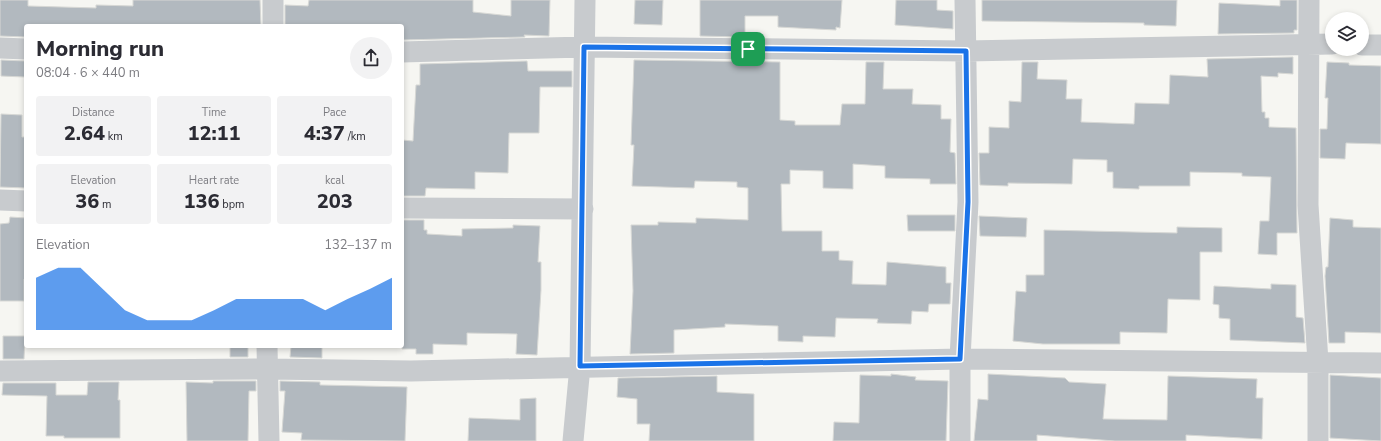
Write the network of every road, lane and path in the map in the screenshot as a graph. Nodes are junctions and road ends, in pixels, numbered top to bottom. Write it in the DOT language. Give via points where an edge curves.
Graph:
graph roads {
  1 [pos="273,0"];
  2 [pos="585,0"];
  3 [pos="965,0"];
  4 [pos="1309,0"];
  5 [pos="273,24"];
  6 [pos="1309,44"];
  7 [pos="1325,44"];
  8 [pos="1369,45"];
  9 [pos="1381,45"];
  10 [pos="584,47"];
  11 [pos="0,48"];
  12 [pos="24,49"];
  13 [pos="966,51"];
  14 [pos="404,52"];
  15 [pos="0,200"];
  16 [pos="24,201"];
  17 [pos="404,208"];
  18 [pos="583,209"];
  19 [pos="267,348"];
  20 [pos="960,359"];
  21 [pos="1318,362"];
  22 [pos="1381,363"];
  23 [pos="580,366"];
  24 [pos="268,369"];
  25 [pos="0,371"];
  26 [pos="269,441"];
  27 [pos="573,441"];
  28 [pos="960,441"];
  29 [pos="1318,441"];
  1 -- 5 [label="street"];
  2 -- 10 [label="street"];
  3 -- 13 [label="street"];
  4 -- 6 [label="street"];
  6 -- 7 [label="street"];
  6 -- 13 [label="street"];
  6 -- 21 [label="street" via="1308,205"];
  8 -- 9 [label="street"];
  10 -- 13 [label="street"];
  10 -- 14 [label="street"];
  10 -- 18 [label="street"];
  11 -- 12 [label="street"];
  13 -- 20 [label="street" via="968,202"];
  15 -- 16 [label="street"];
  17 -- 18 [label="street"];
  18 -- 23 [label="street"];
  19 -- 24 [label="street"];
  20 -- 21 [label="street"];
  20 -- 23 [label="street"];
  20 -- 28 [label="street"];
  21 -- 22 [label="street"];
  21 -- 29 [label="street"];
  23 -- 24 [label="street" via="411,371"];
  23 -- 27 [label="street"];
  24 -- 25 [label="street"];
  24 -- 26 [label="street"];
}
